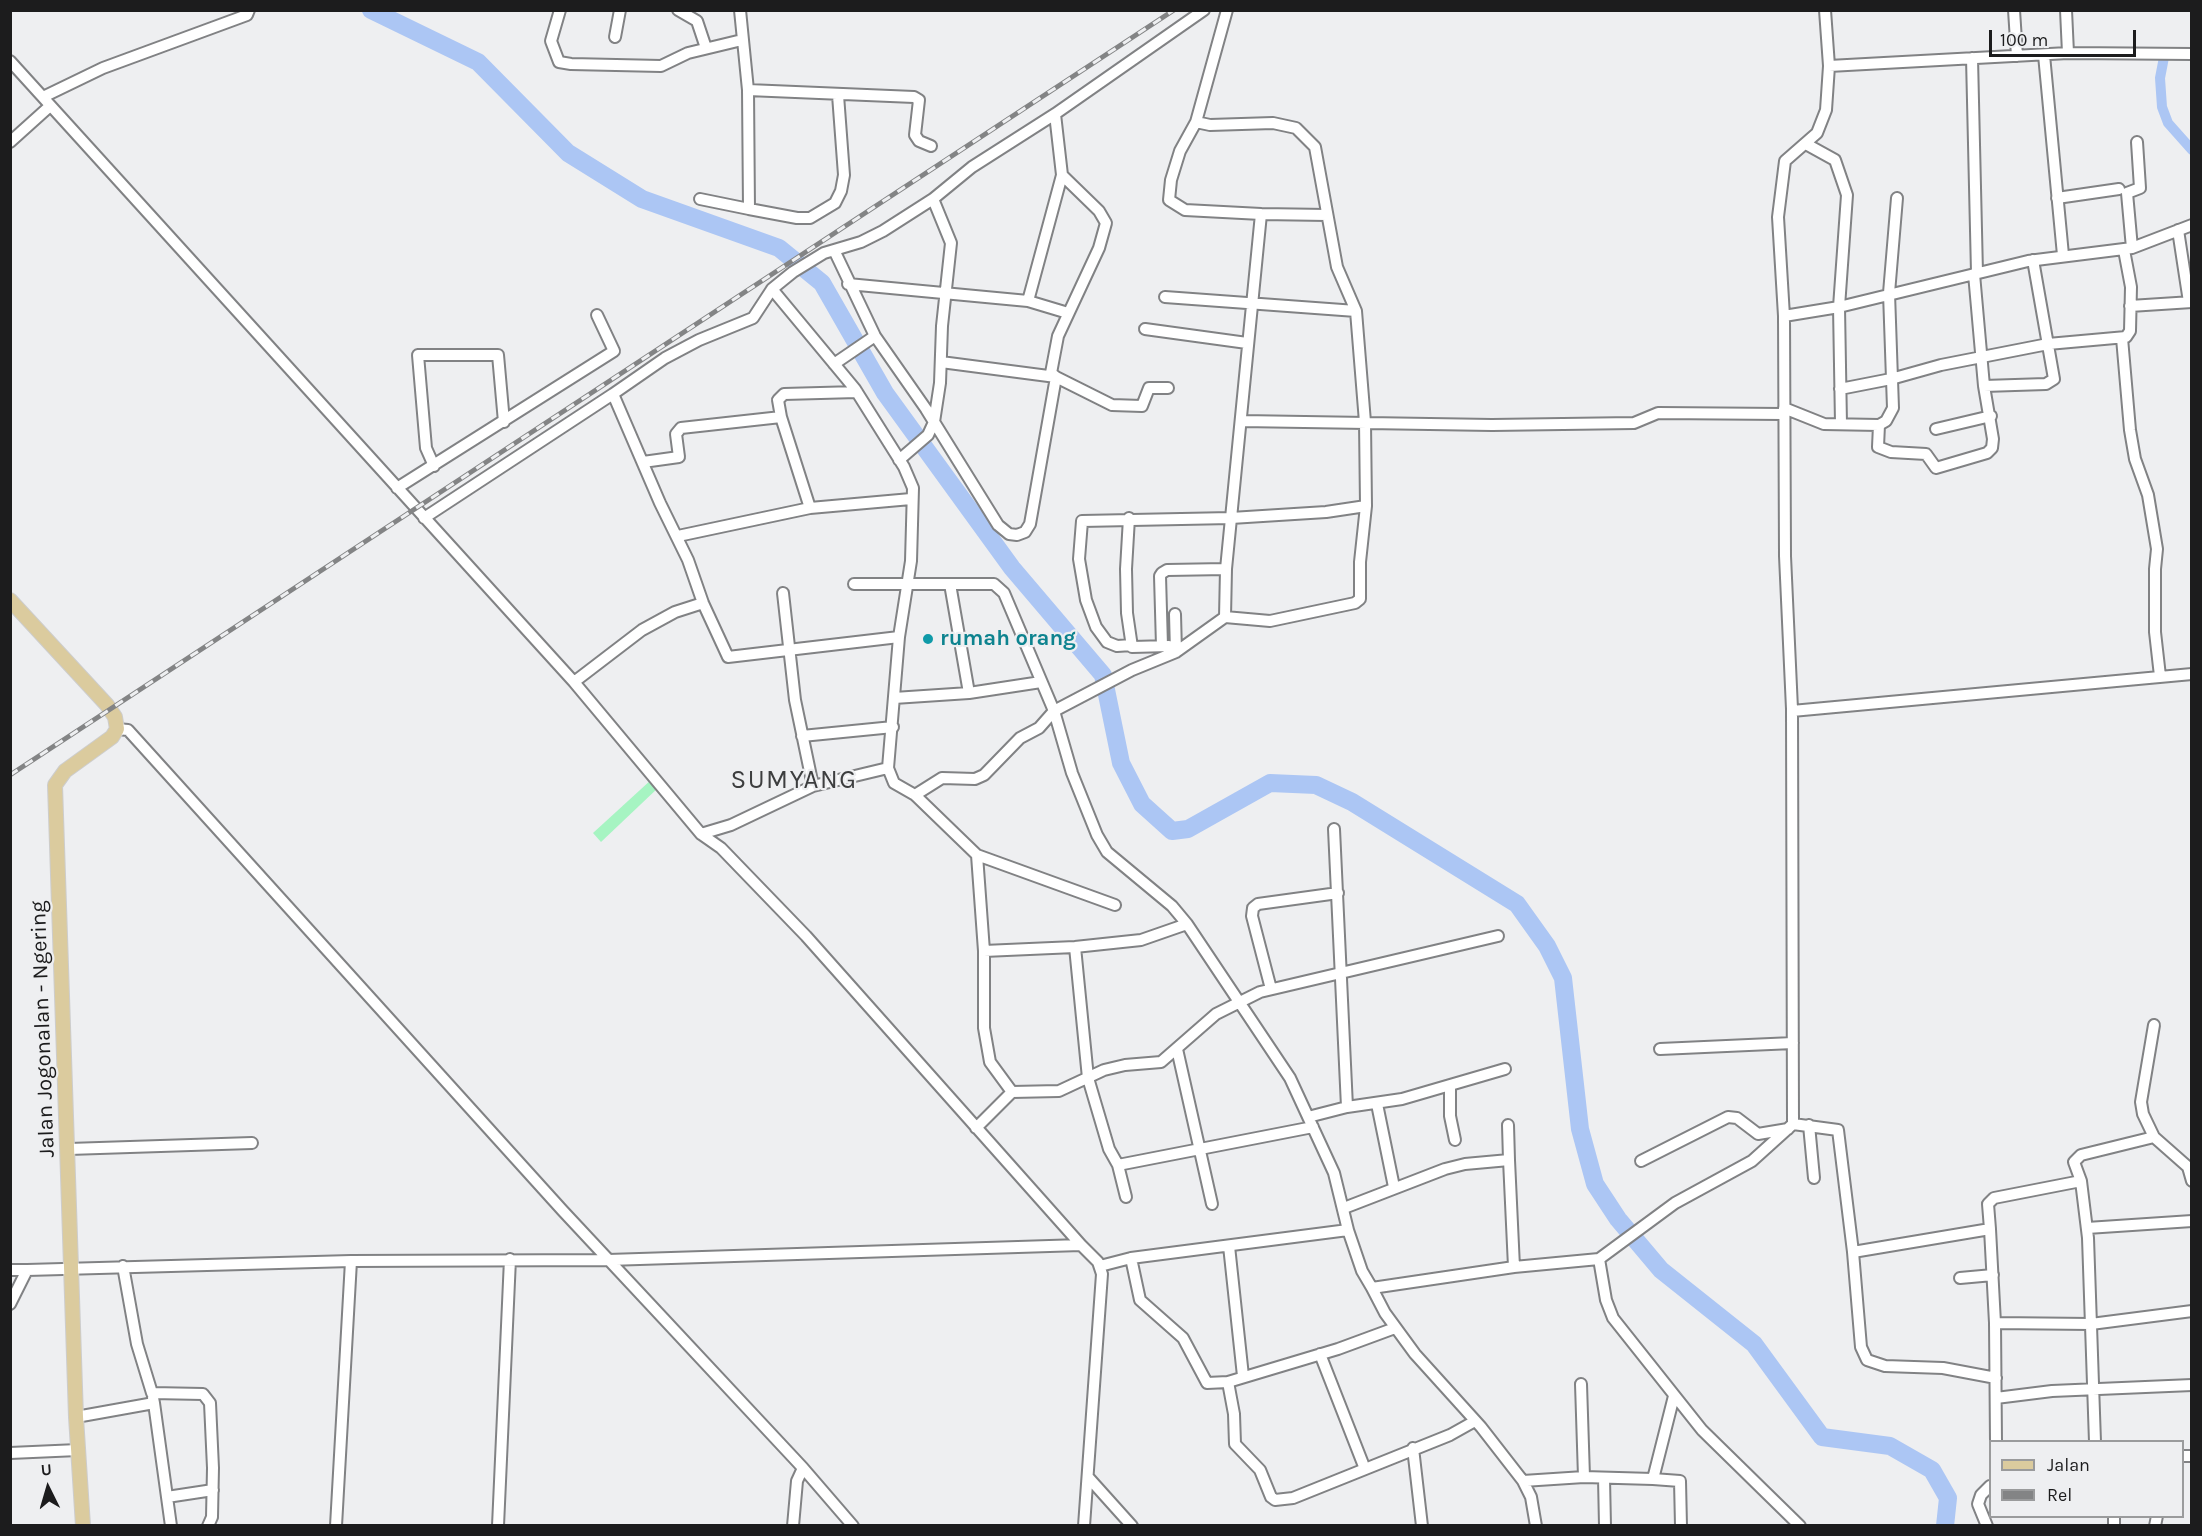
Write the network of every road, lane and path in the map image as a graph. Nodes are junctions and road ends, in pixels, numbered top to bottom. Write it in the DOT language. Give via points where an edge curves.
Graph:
graph roads {
  1 [pos="249,10"];
  2 [pos="560,10"];
  3 [pos="620,10"];
  4 [pos="678,10"];
  5 [pos="740,10"];
  6 [pos="1204,10"];
  7 [pos="1227,10"];
  8 [pos="1825,10"];
  9 [pos="2014,10"];
  10 [pos="2066,10"];
  11 [pos="615,37"];
  12 [pos="742,40"];
  13 [pos="706,48"];
  14 [pos="2068,53"];
  15 [pos="2192,54"];
  16 [pos="2044,55"];
  17 [pos="2017,56"];
  18 [pos="1972,58"];
  19 [pos="10,62"];
  20 [pos="1828,66"];
  21 [pos="748,90"];
  22 [pos="838,95"];
  23 [pos="46,101"];
  24 [pos="1055,114"];
  25 [pos="1196,122"];
  26 [pos="10,142"];
  27 [pos="2138,142"];
  28 [pos="1806,144"];
  29 [pos="931,146"];
  30 [pos="1062,175"];
  31 [pos="2119,189"];
  32 [pos="1897,198"];
  33 [pos="2057,198"];
  34 [pos="700,199"];
  35 [pos="933,199"];
  36 [pos="749,209"];
  37 [pos="1261,214"];
  38 [pos="1327,215"];
  39 [pos="2192,225"];
  40 [pos="2178,230"];
  41 [pos="2128,249"];
  42 [pos="829,251"];
  43 [pos="2063,255"];
  44 [pos="2033,260"];
  45 [pos="1976,273"];
  46 [pos="848,284"];
  47 [pos="772,290"];
  48 [pos="944,293"];
  49 [pos="1889,293"];
  50 [pos="1165,297"];
  51 [pos="1028,301"];
  52 [pos="2190,302"];
  53 [pos="1251,303"];
  54 [pos="2130,306"];
  55 [pos="1839,307"];
  56 [pos="1356,311"];
  57 [pos="1068,313"];
  58 [pos="597,315"];
  59 [pos="1784,316"];
  60 [pos="1145,328"];
  61 [pos="874,338"];
  62 [pos="2122,338"];
  63 [pos="1247,343"];
  64 [pos="2048,344"];
  65 [pos="1980,358"];
  66 [pos="941,362"];
  67 [pos="836,363"];
  68 [pos="1056,376"];
  69 [pos="1892,380"];
  70 [pos="1984,386"];
  71 [pos="1168,387"];
  72 [pos="1840,389"];
  73 [pos="857,392"];
  74 [pos="613,394"];
  75 [pos="1783,411"];
  76 [pos="1991,416"];
  77 [pos="781,417"];
  78 [pos="1242,421"];
  79 [pos="504,422"];
  80 [pos="934,422"];
  81 [pos="1365,422"];
  82 [pos="1841,424"];
  83 [pos="1879,425"];
  84 [pos="1936,429"];
  85 [pos="899,460"];
  86 [pos="643,462"];
  87 [pos="434,466"];
  88 [pos="397,488"];
  89 [pos="911,499"];
  90 [pos="1366,506"];
  91 [pos="810,508"];
  92 [pos="424,518"];
  93 [pos="1129,518"];
  94 [pos="1231,518"];
  95 [pos="678,536"];
  96 [pos="1226,569"];
  97 [pos="907,582"];
  98 [pos="855,584"];
  99 [pos="950,584"];
  100 [pos="783,593"];
  101 [pos="10,600"];
  102 [pos="703,603"];
  103 [pos="1175,614"];
  104 [pos="1225,617"];
  105 [pos="899,637"];
  106 [pos="1132,645"];
  107 [pos="1162,646"];
  108 [pos="789,649"];
  109 [pos="1175,652"];
  110 [pos="2192,674"];
  111 [pos="2160,676"];
  112 [pos="574,682"];
  113 [pos="1041,682"];
  114 [pos="969,693"];
  115 [pos="894,698"];
  116 [pos="1054,711"];
  117 [pos="1792,711"];
  118 [pos="893,727"];
  119 [pos="117,729"];
  120 [pos="802,736"];
  121 [pos="888,768"];
  122 [pos="813,786"];
  123 [pos="915,795"];
  124 [pos="1334,829"];
  125 [pos="701,834"];
  126 [pos="976,855"];
  127 [pos="1338,893"];
  128 [pos="1115,905"];
  129 [pos="1187,924"];
  130 [pos="1498,936"];
  131 [pos="1075,947"];
  132 [pos="984,951"];
  133 [pos="1341,972"];
  134 [pos="1271,988"];
  135 [pos="1239,1001"];
  136 [pos="2154,1025"];
  137 [pos="1793,1043"];
  138 [pos="1660,1048"];
  139 [pos="1177,1049"];
  140 [pos="1505,1069"];
  141 [pos="1088,1078"];
  142 [pos="1450,1087"];
  143 [pos="1012,1092"];
  144 [pos="1377,1104"];
  145 [pos="1347,1107"];
  146 [pos="1311,1122"];
  147 [pos="1508,1125"];
  148 [pos="1809,1125"];
  149 [pos="1791,1126"];
  150 [pos="976,1128"];
  151 [pos="2154,1137"];
  152 [pos="1455,1140"];
  153 [pos="252,1143"];
  154 [pos="69,1149"];
  155 [pos="1201,1151"];
  156 [pos="2186,1158"];
  157 [pos="1509,1160"];
  158 [pos="1641,1161"];
  159 [pos="1118,1165"];
  160 [pos="1814,1178"];
  161 [pos="2081,1181"];
  162 [pos="2192,1181"];
  163 [pos="1394,1187"];
  164 [pos="1126,1197"];
  165 [pos="1212,1204"];
  166 [pos="1344,1208"];
  167 [pos="2192,1221"];
  168 [pos="2087,1228"];
  169 [pos="1990,1229"];
  170 [pos="1348,1230"];
  171 [pos="1081,1245"];
  172 [pos="1229,1246"];
  173 [pos="1853,1252"];
  174 [pos="1131,1258"];
  175 [pos="510,1259"];
  176 [pos="1599,1259"];
  177 [pos="608,1260"];
  178 [pos="351,1261"];
  179 [pos="123,1266"];
  180 [pos="1100,1266"];
  181 [pos="72,1267"];
  182 [pos="1514,1267"];
  183 [pos="10,1270"];
  184 [pos="27,1270"];
  185 [pos="1994,1275"];
  186 [pos="1960,1278"];
  187 [pos="1372,1288"];
  188 [pos="10,1304"];
  189 [pos="2192,1311"];
  190 [pos="1995,1323"];
  191 [pos="2091,1324"];
  192 [pos="1395,1328"];
  193 [pos="1320,1354"];
  194 [pos="1244,1376"];
  195 [pos="1996,1378"];
  196 [pos="1228,1382"];
  197 [pos="1581,1384"];
  198 [pos="2192,1385"];
  199 [pos="2094,1388"];
  200 [pos="1674,1396"];
  201 [pos="153,1398"];
  202 [pos="1996,1398"];
  203 [pos="76,1417"];
  204 [pos="1475,1421"];
  205 [pos="1996,1440"];
  206 [pos="2095,1440"];
  207 [pos="1413,1448"];
  208 [pos="78,1450"];
  209 [pos="10,1453"];
  210 [pos="803,1468"];
  211 [pos="1365,1469"];
  212 [pos="1584,1477"];
  213 [pos="1088,1478"];
  214 [pos="1604,1478"];
  215 [pos="1653,1479"];
  216 [pos="1523,1481"];
  217 [pos="1989,1487"];
  218 [pos="213,1490"];
  219 [pos="167,1497"];
  220 [pos="83,1526"];
  221 [pos="171,1526"];
  222 [pos="208,1526"];
  223 [pos="336,1526"];
  224 [pos="498,1526"];
  225 [pos="793,1526"];
  226 [pos="853,1526"];
  227 [pos="1084,1526"];
  228 [pos="1131,1526"];
  229 [pos="1422,1526"];
  230 [pos="1536,1526"];
  231 [pos="1605,1526"];
  232 [pos="1681,1526"];
  233 [pos="1800,1526"];
  234 [pos="1987,1526"];
  1 -- 23 [label="street" via="247,15 103,68"];
  2 -- 13 [label="street" via="551,41 559,62 662,66 688,52"];
  3 -- 11 [label="street"];
  4 -- 13 [label="street" via="697,21"];
  5 -- 12 [label="street"];
  6 -- 24 [label="street"];
  7 -- 25 [label="street"];
  8 -- 20 [label="street"];
  9 -- 17 [label="street"];
  10 -- 14 [label="street"];
  12 -- 13 [label="street"];
  12 -- 21 [label="street"];
  14 -- 15 [label="street"];
  14 -- 16 [label="street"];
  16 -- 17 [label="street"];
  16 -- 33 [label="street"];
  17 -- 18 [label="street"];
  18 -- 20 [label="street"];
  18 -- 45 [label="street"];
  19 -- 23 [label="street"];
  20 -- 28 [label="street" via="1826,110 1817,133"];
  21 -- 22 [label="street"];
  21 -- 36 [label="street"];
  22 -- 29 [label="street" via="914,97 919,100 915,135"];
  22 -- 36 [label="street" via="844,175 834,203 810,218"];
  23 -- 26 [label="street"];
  23 -- 88 [label="street"];
  24 -- 30 [label="street"];
  24 -- 35 [label="street" via="972,167"];
  25 -- 37 [label="street" via="1180,151 1169,200 1185,210"];
  25 -- 38 [label="street" via="1273,123 1296,128 1315,147"];
  27 -- 41 [label="street" via="2140,188 2127,193"];
  28 -- 55 [label="street" via="1835,160 1847,195"];
  28 -- 59 [label="street" via="1785,161 1781,179 1778,217"];
  30 -- 51 [label="street"];
  30 -- 57 [label="street" via="1106,223 1099,248"];
  31 -- 33 [label="street"];
  32 -- 49 [label="street"];
  33 -- 43 [label="street"];
  34 -- 36 [label="street"];
  35 -- 42 [label="street" via="876,234"];
  35 -- 48 [label="street" via="951,243"];
  37 -- 38 [label="street"];
  37 -- 53 [label="street"];
  38 -- 56 [label="street" via="1337,267"];
  39 -- 40 [label="street"];
  40 -- 41 [label="street"];
  40 -- 52 [label="street"];
  41 -- 43 [label="street"];
  41 -- 54 [label="street"];
  42 -- 46 [label="street"];
  42 -- 47 [label="street"];
  43 -- 44 [label="street"];
  44 -- 45 [label="street"];
  44 -- 64 [label="street"];
  45 -- 49 [label="street"];
  45 -- 65 [label="street"];
  46 -- 48 [label="street"];
  46 -- 61 [label="street"];
  47 -- 67 [label="street"];
  47 -- 74 [label="street" via="753,318 691,344"];
  48 -- 51 [label="street"];
  48 -- 66 [label="street"];
  49 -- 55 [label="street"];
  49 -- 69 [label="street"];
  50 -- 53 [label="street"];
  51 -- 57 [label="street"];
  52 -- 54 [label="street"];
  53 -- 56 [label="street"];
  53 -- 63 [label="street"];
  54 -- 62 [label="street" via="2130,331"];
  55 -- 59 [label="street"];
  55 -- 72 [label="street"];
  56 -- 81 [label="street"];
  57 -- 68 [label="street" via="1058,336 1051,373"];
  58 -- 79 [label="street" via="614,351"];
  59 -- 75 [label="street"];
  60 -- 63 [label="street"];
  61 -- 67 [label="street"];
  61 -- 80 [label="street"];
  62 -- 64 [label="street"];
  62 -- 111 [label="street" via="2132,440 2156,538 2155,632"];
  63 -- 78 [label="street"];
  64 -- 65 [label="street"];
  64 -- 70 [label="street" via="2054,372 2051,382"];
  65 -- 69 [label="street"];
  65 -- 70 [label="street"];
  66 -- 68 [label="street"];
  66 -- 80 [label="street"];
  67 -- 73 [label="street"];
  68 -- 71 [label="street" via="1112,405 1142,406 1149,388"];
  68 -- 80 [label="street" via="1030,524 1025,532 1009,534 998,525"];
  69 -- 72 [label="street"];
  69 -- 83 [label="street" via="1891,416"];
  70 -- 76 [label="street"];
  72 -- 82 [label="street"];
  73 -- 77 [label="street" via="784,394 778,400"];
  73 -- 85 [label="street"];
  74 -- 86 [label="street"];
  74 -- 92 [label="street"];
  75 -- 81 [label="street" via="1658,413 1634,423"];
  75 -- 82 [label="street" via="1824,424"];
  75 -- 117 [label="street"];
  76 -- 83 [label="street" via="1992,448 1941,468 1936,468 1926,454 1891,452 1878,447"];
  76 -- 84 [label="street"];
  77 -- 86 [label="street" via="681,428 676,434 679,458"];
  77 -- 91 [label="street"];
  78 -- 81 [label="street"];
  78 -- 94 [label="street"];
  79 -- 87 [label="street"];
  79 -- 87 [label="street" via="498,355 418,355 426,448"];
  80 -- 85 [label="street" via="928,435"];
  81 -- 90 [label="street"];
  82 -- 83 [label="street"];
  85 -- 89 [label="street" via="913,488"];
  86 -- 95 [label="street"];
  87 -- 88 [label="street"];
  88 -- 92 [label="street"];
  89 -- 91 [label="street"];
  89 -- 97 [label="street"];
  90 -- 94 [label="street"];
  90 -- 104 [label="street" via="1358,602 1270,621"];
  91 -- 95 [label="street"];
  92 -- 112 [label="street"];
  93 -- 94 [label="street"];
  93 -- 106 [label="street" via="1126,569"];
  93 -- 106 [label="street" via="1082,520 1079,559 1086,600 1096,627 1107,642"];
  94 -- 96 [label="street"];
  95 -- 102 [label="street"];
  96 -- 104 [label="street"];
  96 -- 107 [label="street" via="1162,573"];
  97 -- 98 [label="street"];
  97 -- 99 [label="street"];
  97 -- 105 [label="street"];
  99 -- 113 [label="street" via="994,584 1004,593"];
  99 -- 114 [label="street"];
  100 -- 108 [label="street"];
  101 -- 119 [label="main road" via="106,705 115,717"];
  102 -- 108 [label="street" via="728,657"];
  102 -- 112 [label="street" via="675,612 642,630"];
  103 -- 109 [label="street"];
  104 -- 109 [label="street"];
  105 -- 108 [label="street"];
  105 -- 115 [label="street"];
  106 -- 107 [label="street"];
  107 -- 109 [label="street"];
  108 -- 120 [label="street"];
  109 -- 116 [label="street"];
  110 -- 111 [label="street"];
  111 -- 117 [label="street"];
  112 -- 125 [label="street"];
  113 -- 114 [label="street"];
  113 -- 116 [label="street"];
  114 -- 115 [label="street"];
  115 -- 118 [label="street"];
  116 -- 123 [label="street" via="1039,728 1020,738 984,775 975,779 942,778"];
  116 -- 129 [label="street" via="1072,773 1107,852 1172,906"];
  117 -- 137 [label="street"];
  118 -- 120 [label="street"];
  118 -- 121 [label="street"];
  119 -- 154 [label="main road, Jalan Jogonalan - Ngering" via="112,737 65,771 55,785"];
  119 -- 177 [label="street" via="128,730"];
  120 -- 122 [label="street"];
  121 -- 122 [label="street"];
  121 -- 123 [label="street" via="894,783"];
  122 -- 125 [label="street" via="731,825"];
  123 -- 126 [label="street"];
  124 -- 127 [label="street"];
  125 -- 150 [label="street" via="717,845 806,936"];
  126 -- 128 [label="street"];
  126 -- 132 [label="street"];
  127 -- 133 [label="street"];
  127 -- 134 [label="street" via="1258,904 1253,908"];
  129 -- 131 [label="street" via="1141,940"];
  129 -- 135 [label="street"];
  130 -- 133 [label="street"];
  131 -- 132 [label="street"];
  131 -- 141 [label="street"];
  132 -- 143 [label="street" via="987,1052"];
  133 -- 134 [label="street"];
  133 -- 145 [label="street"];
  134 -- 135 [label="street"];
  135 -- 139 [label="street" via="1216,1014"];
  135 -- 146 [label="street" via="1290,1078"];
  136 -- 151 [label="street" via="2142,1102"];
  137 -- 138 [label="street"];
  137 -- 149 [label="street"];
  139 -- 141 [label="street" via="1161,1062 1125,1065"];
  139 -- 155 [label="street"];
  140 -- 142 [label="street"];
  141 -- 143 [label="street" via="1051,1092"];
  141 -- 159 [label="street" via="1109,1149"];
  142 -- 144 [label="street"];
  142 -- 152 [label="street"];
  143 -- 150 [label="street"];
  144 -- 145 [label="street"];
  144 -- 163 [label="street"];
  145 -- 146 [label="street"];
  146 -- 155 [label="street"];
  146 -- 166 [label="street" via="1334,1173"];
  147 -- 157 [label="street"];
  148 -- 149 [label="street"];
  148 -- 160 [label="street"];
  148 -- 173 [label="street" via="1839,1132"];
  149 -- 158 [label="street" via="1758,1134 1737,1118 1728,1117"];
  149 -- 176 [label="street" via="1752,1161 1651,1219"];
  150 -- 171 [label="street"];
  151 -- 156 [label="street"];
  151 -- 161 [label="street" via="2077,1157 2074,1165"];
  153 -- 154 [label="street"];
  154 -- 181 [label="main road, Jalan Jogonalan - Ngering"];
  155 -- 159 [label="street"];
  155 -- 165 [label="street"];
  156 -- 162 [label="street"];
  157 -- 163 [label="street" via="1465,1164"];
  157 -- 182 [label="street"];
  159 -- 164 [label="street"];
  161 -- 168 [label="street"];
  161 -- 169 [label="street" via="1994,1198 1988,1204"];
  163 -- 166 [label="street"];
  166 -- 170 [label="street"];
  167 -- 168 [label="street"];
  168 -- 191 [label="street"];
  169 -- 173 [label="street"];
  169 -- 185 [label="street"];
  170 -- 172 [label="street"];
  170 -- 187 [label="street"];
  171 -- 177 [label="street"];
  171 -- 180 [label="street"];
  172 -- 174 [label="street"];
  172 -- 194 [label="street"];
  173 -- 195 [label="street" via="1861,1347 1867,1360 1885,1366 1943,1368"];
  174 -- 180 [label="street"];
  174 -- 196 [label="street" via="1137,1292 1144,1305 1183,1338 1205,1381"];
  175 -- 177 [label="street"];
  175 -- 178 [label="street"];
  175 -- 224 [label="street"];
  176 -- 182 [label="street"];
  176 -- 200 [label="street" via="1613,1318"];
  177 -- 210 [label="street"];
  178 -- 179 [label="street"];
  178 -- 223 [label="street"];
  179 -- 181 [label="street"];
  179 -- 201 [label="street" via="137,1344"];
  180 -- 213 [label="street"];
  181 -- 184 [label="street"];
  181 -- 203 [label="main road, Jalan Jogonalan - Ngering"];
  182 -- 187 [label="street"];
  183 -- 184 [label="street"];
  184 -- 188 [label="street"];
  185 -- 186 [label="street"];
  185 -- 190 [label="street"];
  187 -- 192 [label="street"];
  189 -- 191 [label="street"];
  190 -- 191 [label="street"];
  190 -- 195 [label="street"];
  191 -- 199 [label="street"];
  192 -- 193 [label="street"];
  192 -- 204 [label="street"];
  193 -- 194 [label="street"];
  193 -- 211 [label="street"];
  194 -- 196 [label="street"];
  195 -- 202 [label="street"];
  196 -- 211 [label="street" via="1235,1444 1260,1470 1273,1499 1293,1498"];
  197 -- 212 [label="street"];
  198 -- 199 [label="street"];
  199 -- 202 [label="street"];
  199 -- 206 [label="street"];
  200 -- 215 [label="street"];
  200 -- 233 [label="street" via="1702,1430"];
  201 -- 203 [label="street"];
  201 -- 218 [label="street" via="203,1394 209,1400"];
  201 -- 219 [label="street"];
  202 -- 205 [label="street"];
  203 -- 208 [label="main road, Jalan Jogonalan - Ngering"];
  204 -- 207 [label="street"];
  204 -- 216 [label="street"];
  207 -- 211 [label="street"];
  207 -- 229 [label="street"];
  208 -- 209 [label="street"];
  208 -- 220 [label="main road, Jalan Jogonalan - Ngering"];
  210 -- 225 [label="street" via="797,1481"];
  210 -- 226 [label="street"];
  212 -- 214 [label="street"];
  212 -- 216 [label="street"];
  213 -- 227 [label="street"];
  213 -- 228 [label="street"];
  214 -- 215 [label="street"];
  214 -- 231 [label="street"];
  215 -- 232 [label="street" via="1680,1481"];
  216 -- 230 [label="street" via="1533,1502"];
  217 -- 234 [label="street" via="1978,1504"];
  218 -- 219 [label="street"];
  218 -- 222 [label="street"];
  219 -- 221 [label="street"];
}
